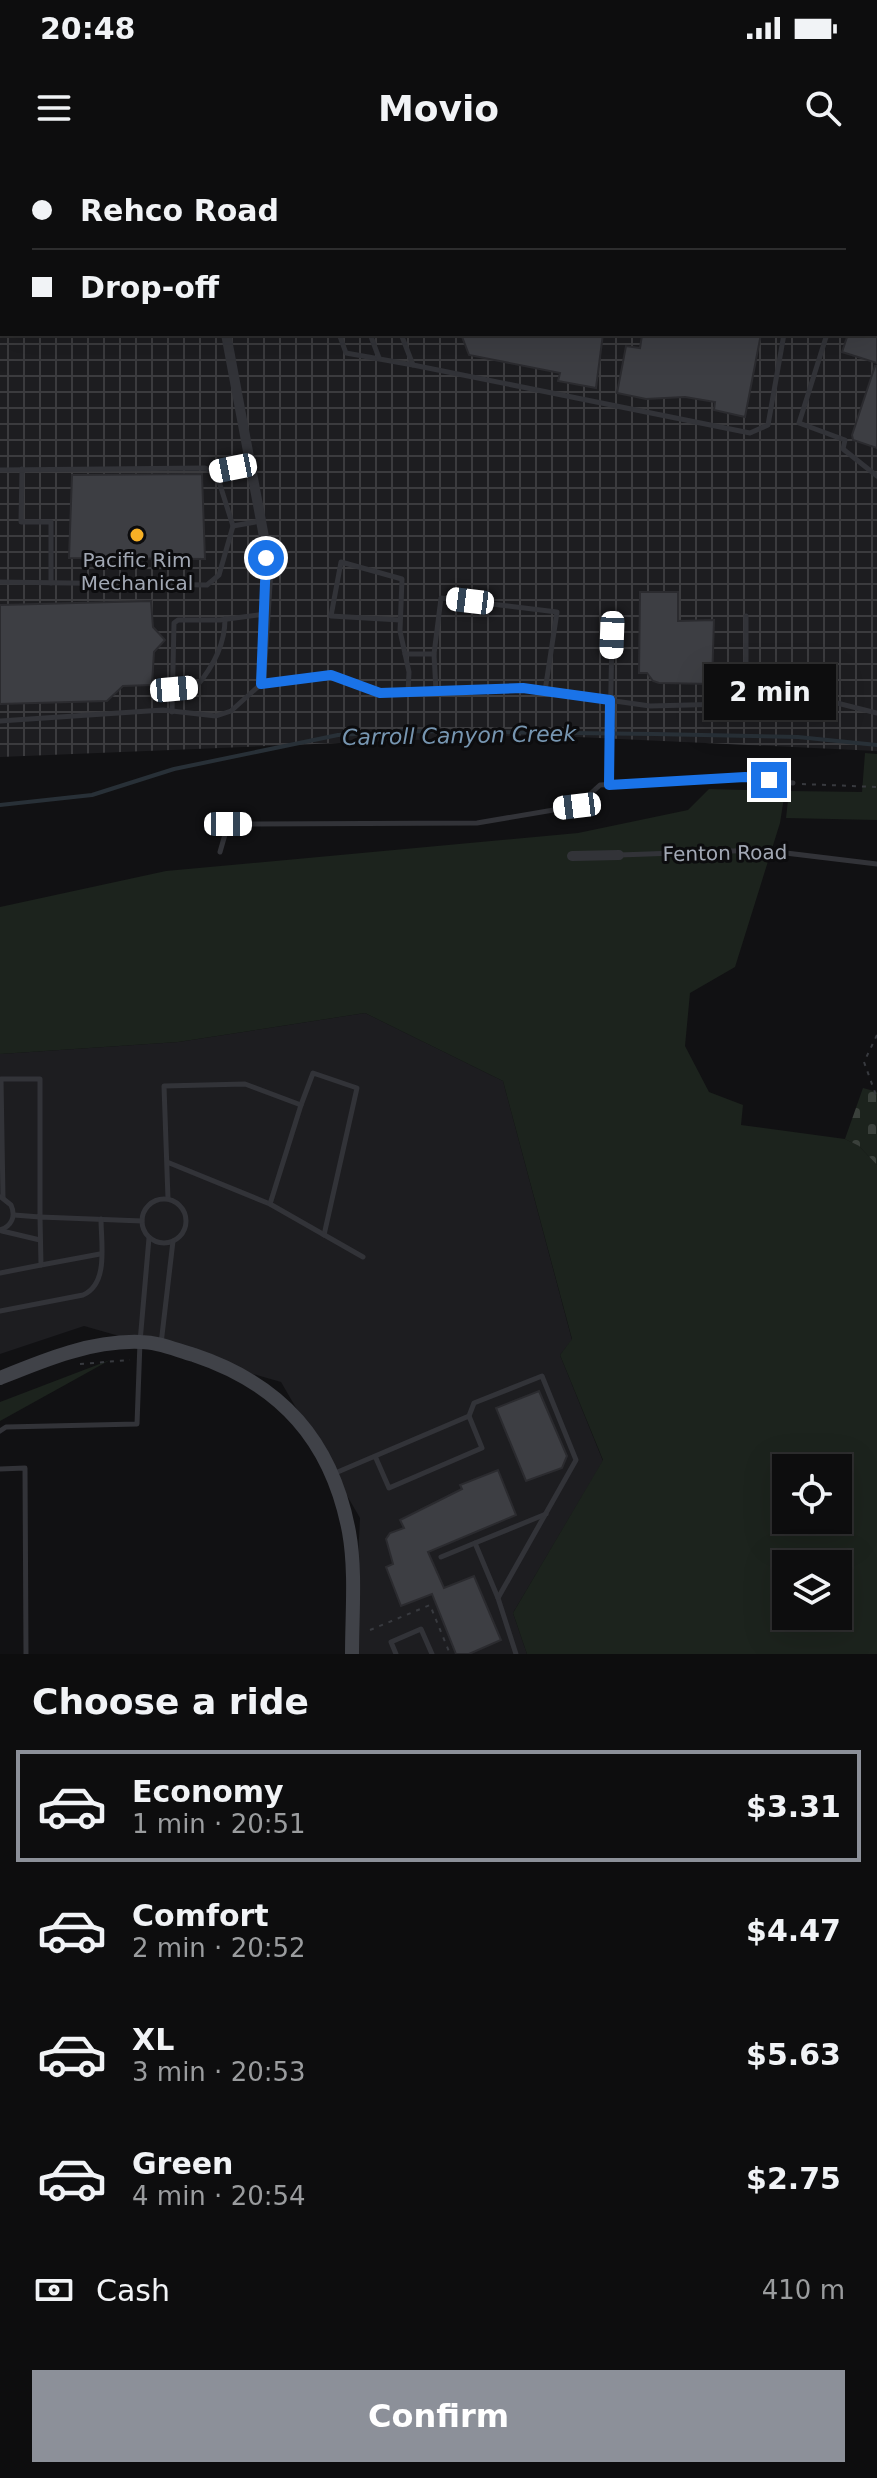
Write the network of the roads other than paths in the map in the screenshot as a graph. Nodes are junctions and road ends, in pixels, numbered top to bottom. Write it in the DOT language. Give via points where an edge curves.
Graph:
graph roads {
  1 [pos="226,336"];
  2 [pos="340,336"];
  3 [pos="371,336"];
  4 [pos="402,336"];
  5 [pos="784,336"];
  6 [pos="826,336"];
  7 [pos="379,359"];
  8 [pos="413,365"];
  9 [pos="250,465"];
  10 [pos="22,469"];
  11 [pos="0,470"];
  12 [pos="216,472"];
  13 [pos="877,476"];
  14 [pos="261,521"];
  15 [pos="233,526"];
  16 [pos="0,582"];
  17 [pos="51,583"];
  18 [pos="266,614"];
  19 [pos="746,616"];
  20 [pos="225,619"];
  21 [pos="400,620"];
  22 [pos="612,635"];
  23 [pos="405,654"];
  24 [pos="434,654"];
  25 [pos="746,683"];
  26 [pos="261,684"];
  27 [pos="174,689"];
  28 [pos="436,691"];
  29 [pos="545,691"];
  30 [pos="408,692"];
  31 [pos="610,700"];
  32 [pos="172,712"];
  33 [pos="877,713"];
  34 [pos="0,721"];
  35 [pos="793,783"];
  36 [pos="609,785"];
  37 [pos="220,852"];
  38 [pos="619,855"];
  39 [pos="572,856"];
  40 [pos="877,864"];
  41 [pos="301,1105"];
  42 [pos="167,1162"];
  43 [pos="2,1198"];
  44 [pos="168,1199"];
  45 [pos="270,1204"];
  46 [pos="14,1215"];
  47 [pos="40,1217"];
  48 [pos="101,1219"];
  49 [pos="142,1221"];
  50 [pos="0,1230"];
  51 [pos="324,1235"];
  52 [pos="149,1238"];
  53 [pos="40,1240"];
  54 [pos="173,1241"];
  55 [pos="100,1254"];
  56 [pos="363,1257"];
  57 [pos="41,1265"];
  58 [pos="0,1273"];
  59 [pos="0,1311"];
  60 [pos="140,1342"];
  61 [pos="161,1345"];
  62 [pos="0,1378"];
  63 [pos="469,1416"];
  64 [pos="0,1431"];
  65 [pos="375,1456"];
  66 [pos="0,1469"];
  67 [pos="332,1475"];
  68 [pos="546,1513"];
  69 [pos="475,1543"];
  70 [pos="441,1557"];
  71 [pos="498,1598"];
  72 [pos="26,1654"];
  73 [pos="352,1654"];
  74 [pos="396,1654"];
  75 [pos="432,1654"];
  76 [pos="516,1654"];
  1 -- 9 [label="street"];
  2 -- 7 [label="lane" via="346,353"];
  3 -- 7 [label="lane"];
  4 -- 8 [label="lane"];
  5 -- 8 [label="lane" via="768,425 750,433"];
  6 -- 13 [label="lane" via="799,423 845,440 843,449"];
  7 -- 8 [label="lane"];
  9 -- 12 [label="lane"];
  9 -- 14 [label="street"];
  10 -- 11 [label="lane"];
  10 -- 12 [label="lane"];
  10 -- 17 [label="lane" via="21,522 51,522"];
  12 -- 15 [label="lane"];
  14 -- 15 [label="lane"];
  14 -- 18 [label="street"];
  15 -- 17 [label="lane" via="219,575 207,585"];
  16 -- 17 [label="lane"];
  18 -- 20 [label="lane"];
  18 -- 26 [label="street"];
  19 -- 25 [label="lane"];
  20 -- 27 [label="lane" via="225,640 202,680 196,687"];
  20 -- 27 [label="lane" via="174,623"];
  21 -- 21 [label="lane" via="402,579 341,562 331,616"];
  21 -- 23 [label="lane"];
  22 -- 31 [label="lane"];
  23 -- 24 [label="lane"];
  23 -- 30 [label="lane"];
  24 -- 28 [label="lane"];
  24 -- 29 [label="lane" via="441,598 557,612"];
  25 -- 31 [label="lane" via="727,704 650,706"];
  25 -- 33 [label="lane" via="761,691"];
  26 -- 30 [label="lane" via="331,675 380,693"];
  26 -- 32 [label="lane" via="231,711 216,716"];
  27 -- 32 [label="lane"];
  28 -- 29 [label="lane"];
  28 -- 30 [label="lane"];
  29 -- 31 [label="lane"];
  31 -- 36 [label="lane"];
  32 -- 34 [label="lane"];
  35 -- 36 [label="lane" via="745,777"];
  36 -- 37 [label="lane" via="600,785 577,806 477,823 228,824"];
  38 -- 39 [label="street, Fenton Road"];
  38 -- 40 [label="lane, Fenton Road" via="761,850"];
  41 -- 42 [label="lane" via="245,1084 164,1086"];
  41 -- 45 [label="lane"];
  41 -- 51 [label="lane" via="313,1073 357,1088"];
  42 -- 44 [label="lane"];
  42 -- 45 [label="lane"];
  43 -- 46 [label="lane"];
  43 -- 47 [label="lane" via="1,1079 40,1079"];
  44 -- 49 [label="lane" via="150,1204"];
  44 -- 54 [label="lane" via="186,1215 186,1227"];
  45 -- 51 [label="lane"];
  46 -- 47 [label="lane"];
  46 -- 50 [label="lane"];
  47 -- 48 [label="lane"];
  47 -- 53 [label="lane"];
  48 -- 49 [label="lane"];
  48 -- 55 [label="lane"];
  49 -- 52 [label="lane"];
  50 -- 53 [label="lane"];
  51 -- 56 [label="lane"];
  52 -- 54 [label="lane"];
  52 -- 60 [label="lane"];
  53 -- 57 [label="lane"];
  54 -- 61 [label="lane"];
  55 -- 57 [label="lane"];
  55 -- 59 [label="lane" via="98,1282 90,1293"];
  57 -- 58 [label="lane"];
  60 -- 61 [label="street"];
  60 -- 62 [label="street" via="82,1348"];
  60 -- 64 [label="lane" via="137,1424"];
  61 -- 67 [label="street" via="217,1363 262,1388 294,1413 324,1454"];
  63 -- 65 [label="lane"];
  63 -- 65 [label="lane" via="482,1448 389,1488"];
  63 -- 68 [label="lane" via="474,1403 542,1376 576,1460"];
  65 -- 67 [label="lane"];
  66 -- 72 [label="lane" via="25,1468"];
  67 -- 73 [label="street" via="349,1534"];
  68 -- 69 [label="lane"];
  68 -- 71 [label="lane"];
  69 -- 70 [label="lane"];
  69 -- 71 [label="lane"];
  71 -- 76 [label="lane"];
  74 -- 75 [label="lane" via="391,1642 421,1629"];
}
